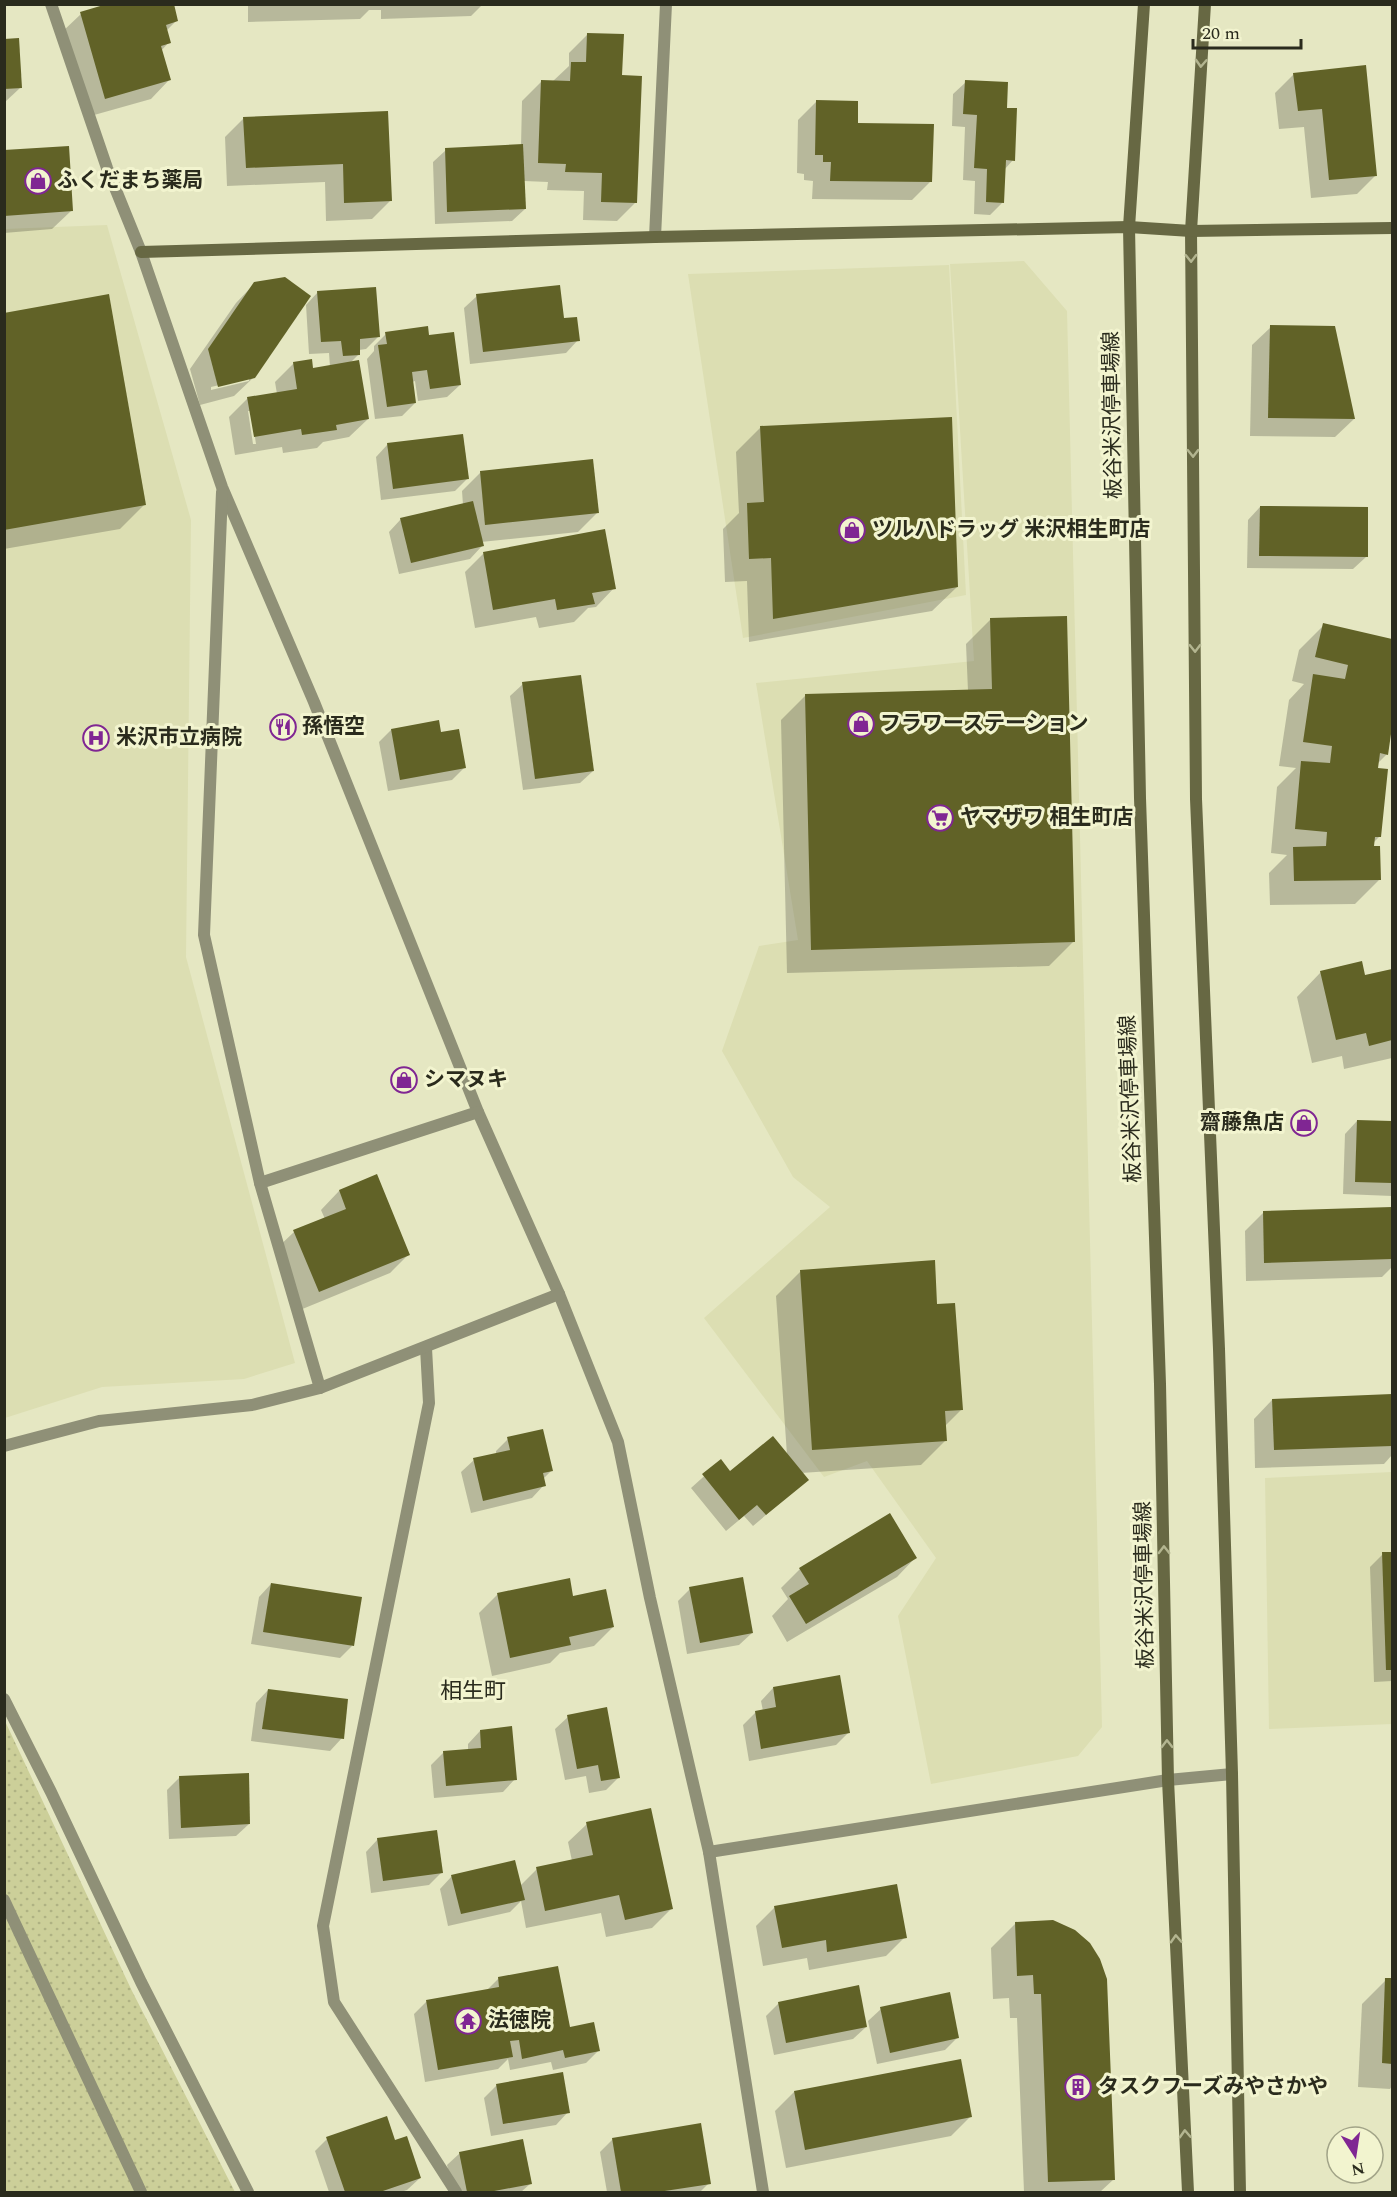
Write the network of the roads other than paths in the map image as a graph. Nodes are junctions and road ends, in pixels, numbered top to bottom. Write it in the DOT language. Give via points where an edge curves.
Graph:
graph roads {
  1 [pos="51,4"];
  2 [pos="666,4"];
  3 [pos="1144,4"];
  4 [pos="1205,4"];
  5 [pos="1129,227"];
  6 [pos="1392,228"];
  7 [pos="1191,231"];
  8 [pos="655,237"];
  9 [pos="141,252"];
  10 [pos="222,487"];
  11 [pos="478,1112"];
  12 [pos="260,1183"];
  13 [pos="559,1294"];
  14 [pos="426,1348"];
  15 [pos="320,1388"];
  16 [pos="4,1446"];
  17 [pos="4,1699"];
  18 [pos="1232,1774"];
  19 [pos="1168,1780"];
  20 [pos="709,1852"];
  21 [pos="4,1900"];
  22 [pos="141,2193"];
  23 [pos="248,2193"];
  24 [pos="456,2193"];
  25 [pos="763,2193"];
  26 [pos="1188,2193"];
  27 [pos="1240,2193"];
  1 -- 9 [label="street" via="107,168"];
  2 -- 8 [label="street"];
  3 -- 5 [label="main road, 板谷米沢停車場線"];
  4 -- 7 [label="main road, one-way"];
  5 -- 7 [label="main road"];
  5 -- 8 [label="main road"];
  19 -- 5 [label="main road, 板谷米沢停車場線, one-way" via="1160,1384 1140,798"];
  6 -- 7 [label="main road"];
  7 -- 18 [label="main road, one-way" via="1196,799"];
  8 -- 9 [label="main road"];
  9 -- 10 [label="street"];
  10 -- 11 [label="street" via="314,702"];
  10 -- 12 [label="street" via="204,935"];
  11 -- 12 [label="street"];
  11 -- 13 [label="street"];
  12 -- 15 [label="street"];
  13 -- 14 [label="street"];
  13 -- 20 [label="street" via="618,1442"];
  14 -- 15 [label="street"];
  14 -- 24 [label="street" via="429,1403 323,1926 334,2002"];
  15 -- 16 [label="street" via="252,1405 99,1420"];
  17 -- 23 [label="street"];
  18 -- 19 [label="street"];
  18 -- 27 [label="main road"];
  19 -- 20 [label="street"];
  26 -- 19 [label="main road, 板谷米沢停車場線, one-way"];
  20 -- 25 [label="street"];
  21 -- 22 [label="street"];
}
